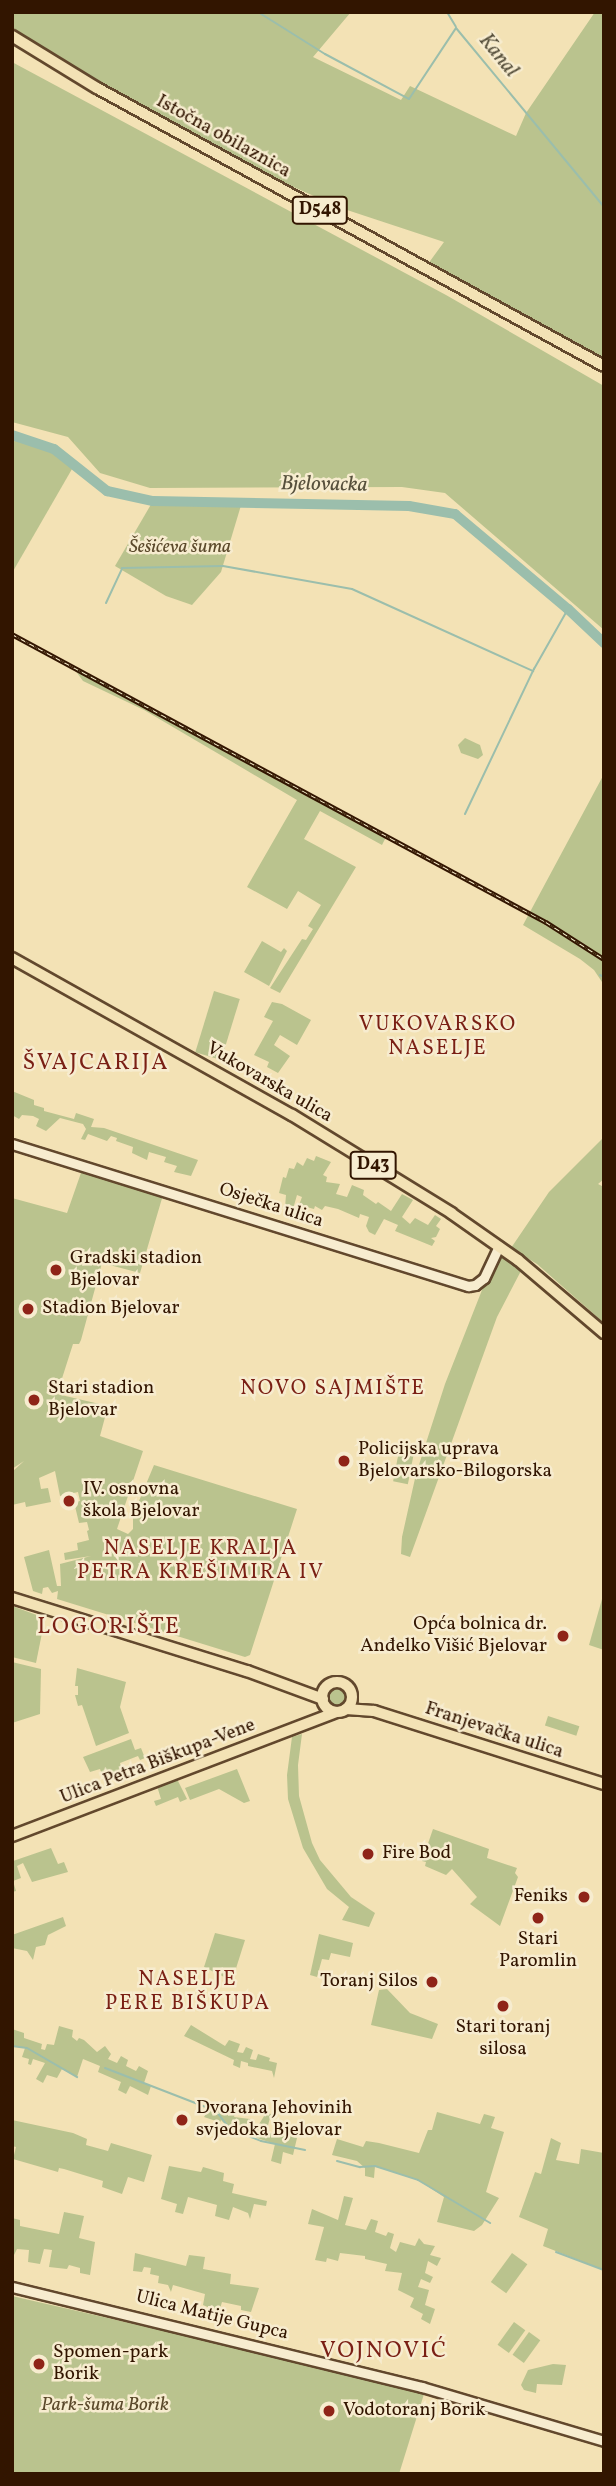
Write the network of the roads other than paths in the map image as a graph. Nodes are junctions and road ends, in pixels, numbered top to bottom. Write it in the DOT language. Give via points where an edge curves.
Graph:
graph roads {
  1 [pos="12,36"];
  2 [pos="604,366"];
  3 [pos="12,958"];
  4 [pos="12,1144"];
  5 [pos="500,1247"];
  6 [pos="604,1333"];
  7 [pos="12,1598"];
  8 [pos="247,1671"];
  9 [pos="326,1687"];
  10 [pos="352,1696"];
  11 [pos="323,1701"];
  12 [pos="341,1711"];
  13 [pos="374,1711"];
  14 [pos="316,1718"];
  15 [pos="604,1784"];
  16 [pos="12,1836"];
  17 [pos="12,2287"];
  18 [pos="604,2441"];
  1 -- 2 [label="main road, Istočna obilaznica / D548" via="97,88"];
  3 -- 5 [label="main road, Vukovarska ulica / D43" via="292,1115"];
  4 -- 5 [label="street, Osječka ulica" via="468,1286 484,1278"];
  5 -- 6 [label="main road, D43"];
  7 -- 8 [label="main road"];
  8 -- 9 [label="main road" via="318,1689"];
  8 -- 11 [label="main road"];
  9 -- 10 [label="main road" via="340,1682 349,1687"];
  9 -- 11 [label="main road"];
  10 -- 12 [label="main road"];
  10 -- 13 [label="main road, Franjevačka ulica"];
  11 -- 12 [label="main road"];
  11 -- 14 [label="main road"];
  12 -- 13 [label="main road, Franjevačka ulica"];
  12 -- 14 [label="main road, Ulica Petra Biškupa-Vene"];
  13 -- 15 [label="main road, Franjevačka ulica"];
  14 -- 16 [label="main road, Ulica Petra Biškupa-Vene"];
  17 -- 18 [label="street, Ulica Matije Gupca" via="409,2384"];
}
